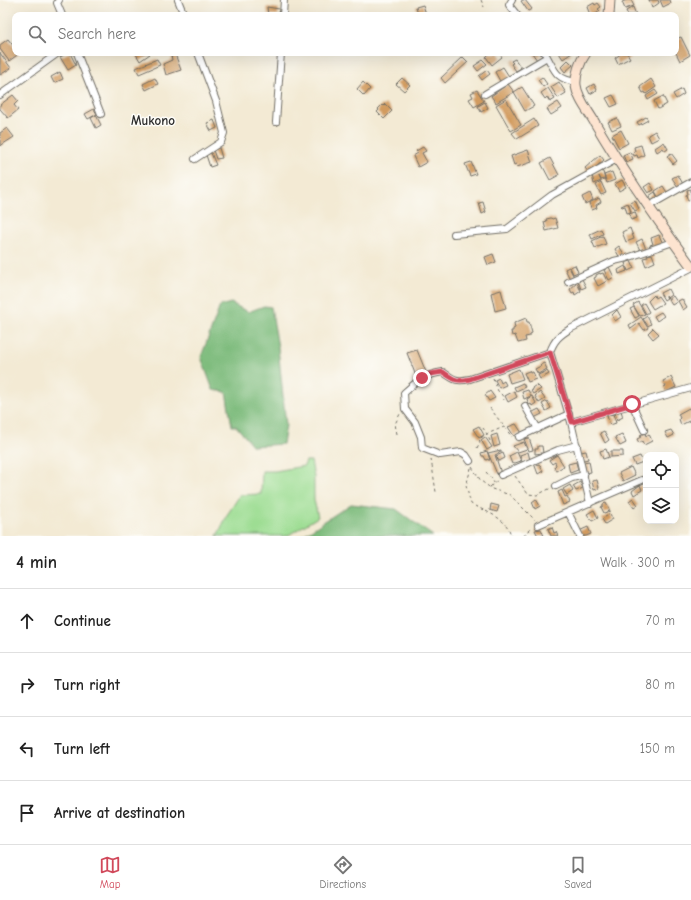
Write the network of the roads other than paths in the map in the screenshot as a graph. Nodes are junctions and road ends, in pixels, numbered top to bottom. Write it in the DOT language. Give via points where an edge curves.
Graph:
graph roads {
  1 [pos="59,0"];
  2 [pos="178,0"];
  3 [pos="284,0"];
  4 [pos="512,0"];
  5 [pos="610,0"];
  6 [pos="61,12"];
  7 [pos="183,12"];
  8 [pos="283,12"];
  9 [pos="515,12"];
  10 [pos="609,12"];
  11 [pos="54,56"];
  12 [pos="78,56"];
  13 [pos="199,56"];
  14 [pos="280,56"];
  15 [pos="544,56"];
  16 [pos="547,56"];
  17 [pos="584,56"];
  18 [pos="576,82"];
  19 [pos="485,94"];
  20 [pos="0,95"];
  21 [pos="101,114"];
  22 [pos="276,122"];
  23 [pos="195,159"];
  24 [pos="617,159"];
  25 [pos="691,182"];
  26 [pos="649,206"];
  27 [pos="454,234"];
  28 [pos="673,242"];
  29 [pos="691,267"];
  30 [pos="568,282"];
  31 [pos="550,352"];
  32 [pos="691,388"];
  33 [pos="632,404"];
  34 [pos="525,406"];
  35 [pos="569,414"];
  36 [pos="572,422"];
  37 [pos="538,429"];
  38 [pos="644,430"];
  39 [pos="519,437"];
  40 [pos="577,445"];
  41 [pos="470,461"];
  42 [pos="501,475"];
  43 [pos="584,475"];
  44 [pos="642,480"];
  45 [pos="556,486"];
  46 [pos="590,503"];
  47 [pos="568,512"];
  48 [pos="538,525"];
  49 [pos="580,536"];
  1 -- 6 [label="street" via="57,3"];
  2 -- 7 [label="street"];
  3 -- 8 [label="street"];
  4 -- 9 [label="street" via="509,5"];
  5 -- 10 [label="street"];
  11 -- 20 [label="street"];
  12 -- 21 [label="street"];
  13 -- 23 [label="street" via="216,101 224,133 221,142"];
  14 -- 22 [label="street"];
  15 -- 19 [label="street"];
  16 -- 18 [label="street" via="558,77"];
  17 -- 18 [label="street"];
  18 -- 24 [label="street" via="580,96"];
  24 -- 26 [label="street"];
  24 -- 27 [label="street" via="552,195 507,229"];
  25 -- 26 [label="street"];
  26 -- 28 [label="street"];
  28 -- 29 [label="street"];
  28 -- 30 [label="street" via="614,261"];
  29 -- 31 [label="street" via="559,335"];
  31 -- 35 [label="street"];
  31 -- 41 [label="street" via="461,381 443,372 430,374 415,382 404,393 405,409 415,422 421,436 422,448 440,456 461,452"];
  32 -- 33 [label="street"];
  33 -- 36 [label="street"];
  33 -- 38 [label="street"];
  34 -- 37 [label="street"];
  35 -- 36 [label="street"];
  35 -- 37 [label="street"];
  36 -- 40 [label="street"];
  37 -- 39 [label="street"];
  40 -- 42 [label="street" via="558,450"];
  40 -- 43 [label="street"];
  43 -- 45 [label="street"];
  43 -- 46 [label="street"];
  44 -- 46 [label="street"];
  46 -- 47 [label="street"];
  47 -- 48 [label="street"];
  47 -- 49 [label="street"];
}
